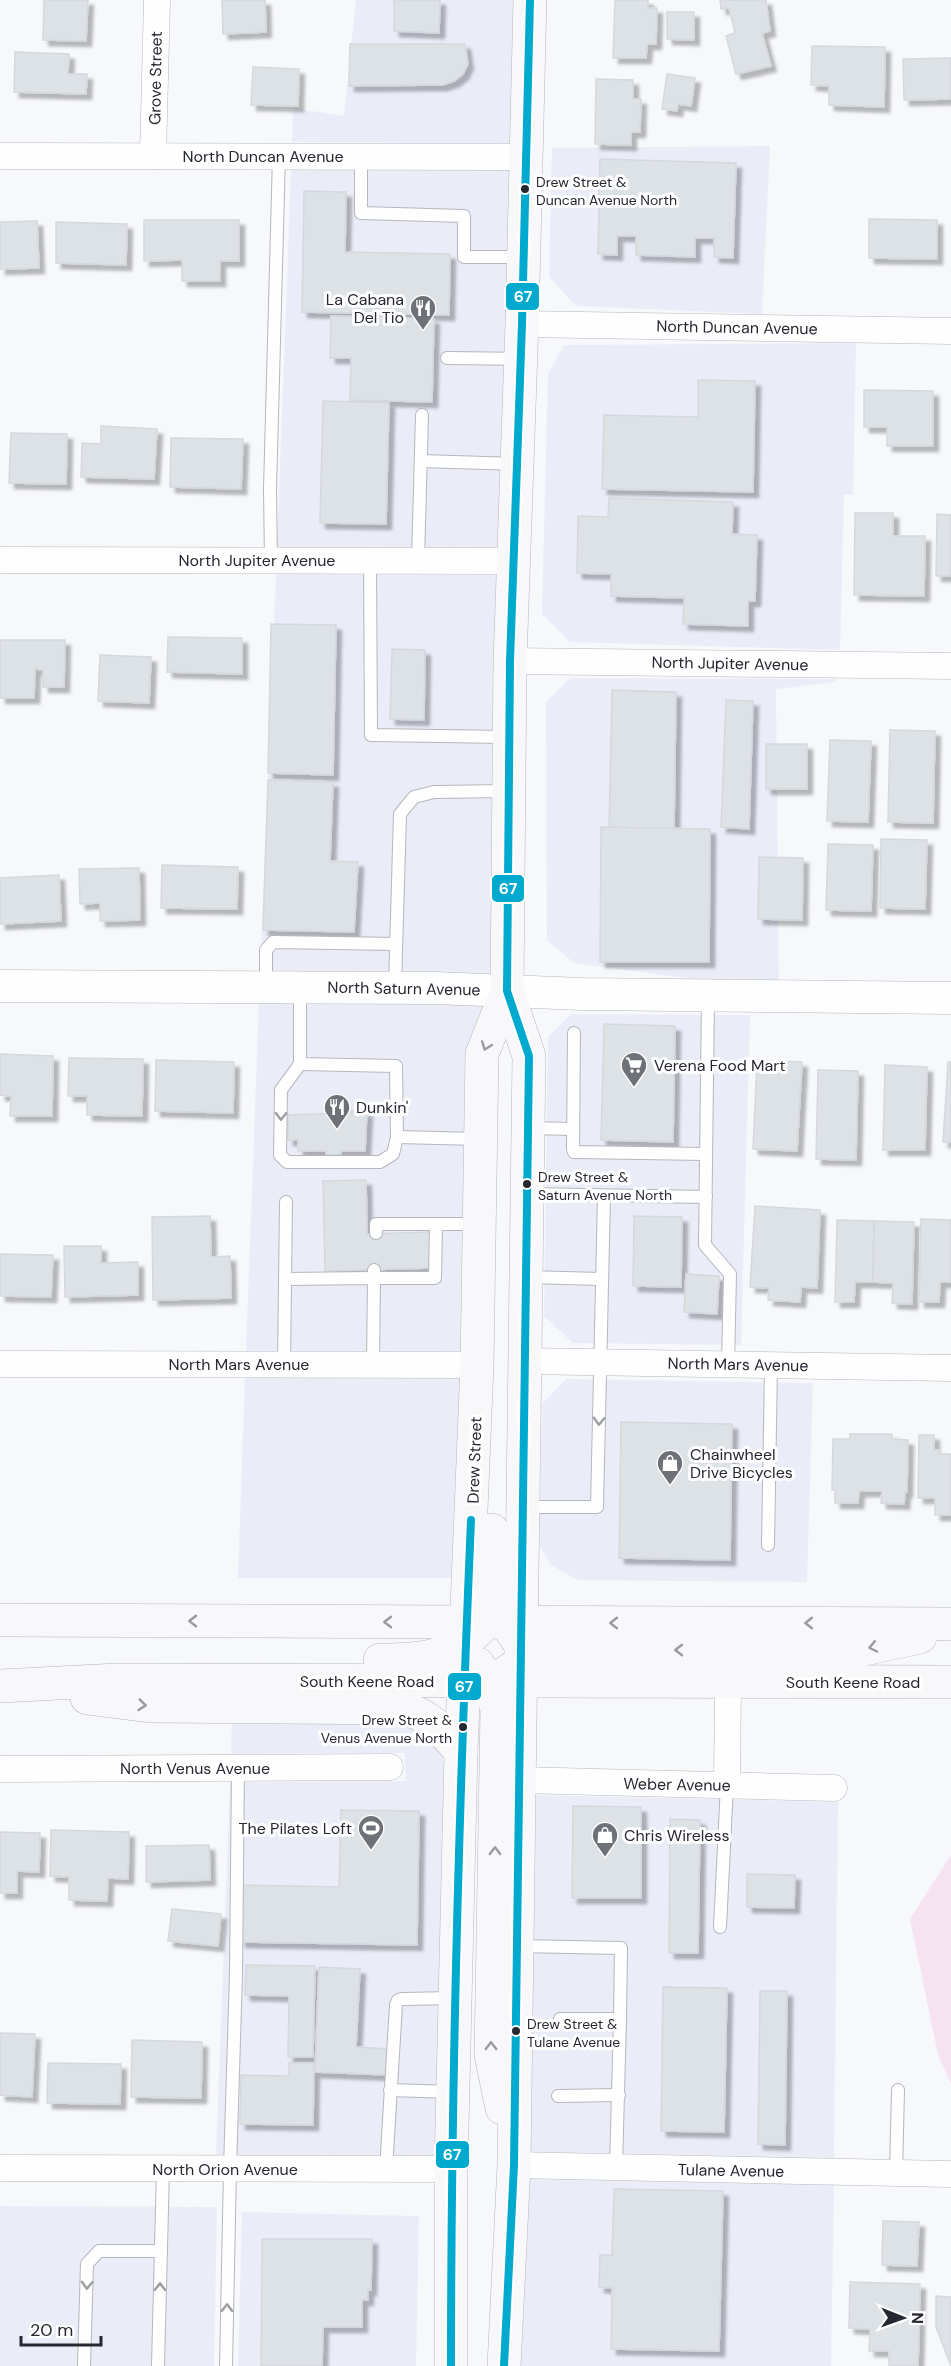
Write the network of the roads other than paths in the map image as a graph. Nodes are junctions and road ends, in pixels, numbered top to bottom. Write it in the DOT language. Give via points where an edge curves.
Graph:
graph roads {
  1 [pos="157,0"];
  2 [pos="530,0"];
  3 [pos="0,156"];
  4 [pos="153,156"];
  5 [pos="279,156"];
  6 [pos="362,156"];
  7 [pos="526,156"];
  8 [pos="524,257"];
  9 [pos="522,324"];
  10 [pos="951,331"];
  11 [pos="447,358"];
  12 [pos="521,359"];
  13 [pos="422,415"];
  14 [pos="421,462"];
  15 [pos="518,464"];
  16 [pos="0,560"];
  17 [pos="271,561"];
  18 [pos="370,561"];
  19 [pos="418,561"];
  20 [pos="514,561"];
  21 [pos="510,661"];
  22 [pos="951,666"];
  23 [pos="509,737"];
  24 [pos="509,792"];
  25 [pos="396,944"];
  26 [pos="0,986"];
  27 [pos="266,987"];
  28 [pos="300,987"];
  29 [pos="395,987"];
  30 [pos="507,991"];
  31 [pos="708,995"];
  32 [pos="951,998"];
  33 [pos="574,1033"];
  34 [pos="300,1064"];
  35 [pos="528,1128"];
  36 [pos="573,1129"];
  37 [pos="397,1137"];
  38 [pos="481,1139"];
  39 [pos="706,1154"];
  40 [pos="527,1194"];
  41 [pos="604,1196"];
  42 [pos="706,1197"];
  43 [pos="286,1202"];
  44 [pos="436,1224"];
  45 [pos="480,1224"];
  46 [pos="376,1233"];
  47 [pos="374,1274"];
  48 [pos="479,1275"];
  49 [pos="525,1277"];
  50 [pos="285,1279"];
  51 [pos="602,1279"];
  52 [pos="524,1361"];
  53 [pos="601,1362"];
  54 [pos="0,1364"];
  55 [pos="728,1364"];
  56 [pos="284,1365"];
  57 [pos="373,1365"];
  58 [pos="477,1365"];
  59 [pos="771,1365"];
  60 [pos="951,1368"];
  61 [pos="522,1507"];
  62 [pos="768,1545"];
  63 [pos="0,1620"];
  64 [pos="951,1624"];
  65 [pos="951,1630"];
  66 [pos="494,1650"];
  67 [pos="728,1681"];
  68 [pos="951,1682"];
  69 [pos="0,1686"];
  70 [pos="461,1752"];
  71 [pos="390,1767"];
  72 [pos="238,1768"];
  73 [pos="0,1769"];
  74 [pos="520,1780"];
  75 [pos="727,1785"];
  76 [pos="834,1788"];
  77 [pos="720,1927"];
  78 [pos="517,1946"];
  79 [pos="455,1998"];
  80 [pos="560,2019"];
  81 [pos="620,2019"];
  82 [pos="390,2090"];
  83 [pos="898,2091"];
  84 [pos="453,2092"];
  85 [pos="558,2096"];
  86 [pos="619,2096"];
  87 [pos="514,2165"];
  88 [pos="616,2167"];
  89 [pos="0,2168"];
  90 [pos="163,2169"];
  91 [pos="230,2169"];
  92 [pos="451,2169"];
  93 [pos="386,2170"];
  94 [pos="896,2173"];
  95 [pos="949,2174"];
  96 [pos="161,2251"];
  97 [pos="84,2366"];
  98 [pos="158,2366"];
  99 [pos="226,2366"];
  100 [pos="452,2366"];
  101 [pos="504,2366"];
  1 -- 4 [label="street, Grove Street"];
  2 -- 7 [label="main road, Drew Street"];
  3 -- 4 [label="street, North Duncan Avenue"];
  4 -- 5 [label="street, North Duncan Avenue"];
  5 -- 6 [label="street, North Duncan Avenue"];
  5 -- 17 [label="lane"];
  6 -- 7 [label="street, North Duncan Avenue"];
  6 -- 8 [label="lane" via="361,213 464,216 464,257"];
  7 -- 8 [label="main road, Drew Street"];
  8 -- 9 [label="main road, Drew Street"];
  9 -- 10 [label="street, North Duncan Avenue"];
  9 -- 12 [label="main road, Drew Street"];
  11 -- 12 [label="lane"];
  12 -- 15 [label="main road, Drew Street"];
  13 -- 14 [label="lane"];
  14 -- 15 [label="lane"];
  14 -- 19 [label="lane"];
  15 -- 20 [label="main road, Drew Street"];
  16 -- 17 [label="street, North Jupiter Avenue"];
  17 -- 18 [label="street, North Jupiter Avenue"];
  18 -- 19 [label="street, North Jupiter Avenue"];
  18 -- 23 [label="lane" via="371,735"];
  19 -- 20 [label="street, North Jupiter Avenue"];
  20 -- 21 [label="main road, Drew Street"];
  21 -- 22 [label="street, North Jupiter Avenue"];
  21 -- 23 [label="main road, Drew Street"];
  23 -- 24 [label="main road, Drew Street"];
  24 -- 25 [label="lane" via="434,792 414,797 400,814"];
  24 -- 30 [label="main road, Drew Street"];
  25 -- 27 [label="lane" via="273,942 267,950"];
  25 -- 29 [label="lane"];
  26 -- 27 [label="street, North Saturn Avenue"];
  27 -- 28 [label="street, North Saturn Avenue"];
  28 -- 29 [label="street, North Saturn Avenue"];
  28 -- 34 [label="lane"];
  29 -- 30 [label="street, North Saturn Avenue"];
  30 -- 31 [label="street, North Saturn Avenue"];
  30 -- 35 [label="main road, Drew Street" via="529,1056"];
  30 -- 38 [label="main road, Drew Street, one-way" via="482,1054"];
  31 -- 32 [label="street, North Saturn Avenue"];
  31 -- 39 [label="lane"];
  33 -- 36 [label="lane"];
  34 -- 37 [label="lane" via="396,1066"];
  34 -- 37 [label="lane, one-way" via="281,1090 280,1155 287,1162 380,1162 393,1154"];
  35 -- 36 [label="lane"];
  35 -- 40 [label="main road, Drew Street"];
  36 -- 39 [label="lane" via="573,1149 578,1153"];
  37 -- 38 [label="lane"];
  38 -- 45 [label="main road, Drew Street"];
  39 -- 42 [label="lane"];
  40 -- 41 [label="lane"];
  40 -- 49 [label="main road, Drew Street"];
  41 -- 42 [label="lane"];
  41 -- 51 [label="lane"];
  42 -- 55 [label="lane" via="705,1245 730,1274"];
  43 -- 50 [label="lane"];
  44 -- 45 [label="lane"];
  44 -- 46 [label="lane" via="405,1228 376,1224"];
  44 -- 47 [label="lane" via="435,1278"];
  45 -- 48 [label="main road, Drew Street"];
  47 -- 50 [label="lane"];
  47 -- 57 [label="lane"];
  48 -- 58 [label="main road, Drew Street"];
  48 -- 66 [label="main road" via="495,1365 491,1566"];
  49 -- 51 [label="lane"];
  49 -- 52 [label="main road, Drew Street"];
  50 -- 56 [label="lane"];
  51 -- 53 [label="lane"];
  52 -- 53 [label="street, North Mars Avenue"];
  52 -- 61 [label="main road, Drew Street"];
  53 -- 55 [label="street, North Mars Avenue"];
  53 -- 61 [label="lane, one-way" via="597,1507"];
  54 -- 56 [label="street, North Mars Avenue"];
  55 -- 59 [label="street, North Mars Avenue"];
  56 -- 57 [label="street, North Mars Avenue"];
  57 -- 58 [label="street, North Mars Avenue"];
  58 -- 66 [label="main road, Drew Street"];
  59 -- 60 [label="street, North Mars Avenue"];
  59 -- 62 [label="lane"];
  61 -- 66 [label="main road, Drew Street" via="522,1555"];
  66 -- 63 [label="main road, South Keene Road, one-way" via="423,1623"];
  64 -- 66 [label="main road, South Keene Road, one-way"];
  65 -- 66 [label="main road, one-way" via="855,1651"];
  66 -- 67 [label="main road, South Keene Road" via="579,1680"];
  66 -- 69 [label="main road, South Keene Road"];
  66 -- 70 [label="main road, Drew Street"];
  66 -- 74 [label="main road, Drew Street"];
  87 -- 66 [label="main road, one-way" via="491,2055 497,1749"];
  67 -- 68 [label="main road, South Keene Road"];
  67 -- 75 [label="street"];
  69 -- 70 [label="main road, one-way" via="150,1706 402,1708 416,1711 437,1724"];
  70 -- 79 [label="main road, Drew Street"];
  71 -- 72 [label="street, North Venus Avenue"];
  72 -- 73 [label="street, North Venus Avenue"];
  72 -- 91 [label="lane"];
  74 -- 75 [label="street, Weber Avenue"];
  74 -- 78 [label="main road, Drew Street"];
  75 -- 76 [label="street, Weber Avenue"];
  75 -- 77 [label="lane"];
  78 -- 81 [label="lane" via="621,1948"];
  78 -- 87 [label="main road, Drew Street"];
  79 -- 82 [label="lane" via="398,2000"];
  79 -- 84 [label="main road, Drew Street"];
  80 -- 81 [label="lane"];
  81 -- 86 [label="lane"];
  82 -- 84 [label="lane"];
  82 -- 93 [label="lane"];
  83 -- 94 [label="lane"];
  84 -- 92 [label="main road, Drew Street"];
  85 -- 86 [label="lane"];
  86 -- 88 [label="lane"];
  87 -- 88 [label="street, Tulane Avenue"];
  87 -- 101 [label="main road, Drew Street"];
  88 -- 94 [label="street, Tulane Avenue"];
  89 -- 90 [label="street, North Orion Avenue"];
  90 -- 91 [label="street, North Orion Avenue"];
  90 -- 96 [label="lane"];
  91 -- 93 [label="street, North Orion Avenue"];
  99 -- 91 [label="lane, one-way"];
  92 -- 93 [label="street, North Orion Avenue"];
  92 -- 100 [label="main road, Drew Street"];
  94 -- 95 [label="street, Tulane Avenue"];
  96 -- 97 [label="lane, one-way" via="99,2251 87,2264"];
  98 -- 96 [label="lane, one-way"];
}
